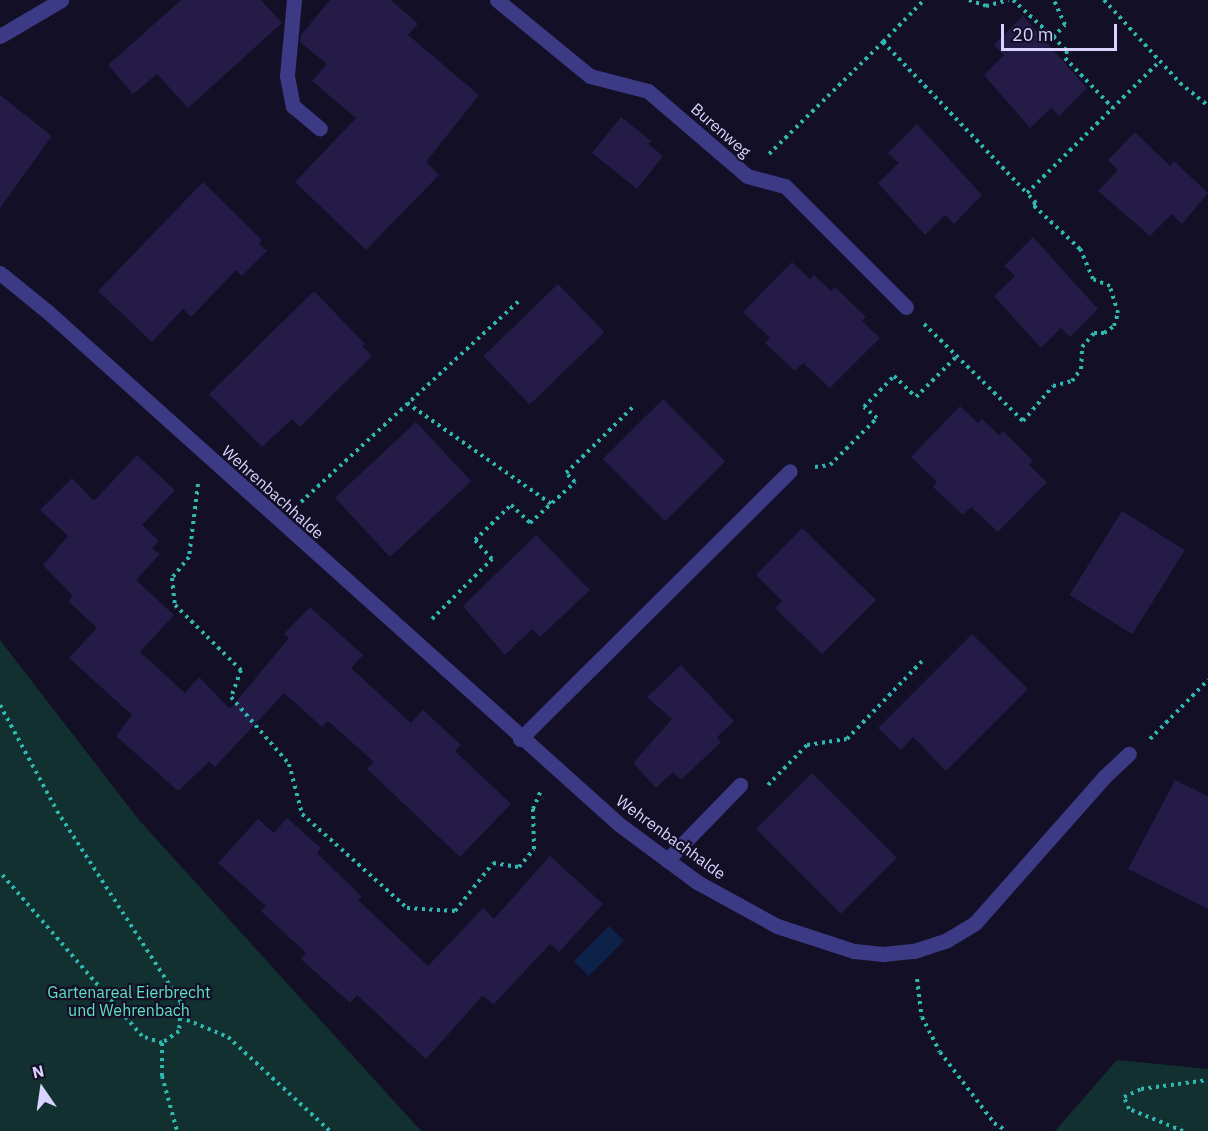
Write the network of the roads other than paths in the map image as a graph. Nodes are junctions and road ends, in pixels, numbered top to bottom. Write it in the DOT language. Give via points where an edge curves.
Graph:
graph roads {
  1 [pos="60,0"];
  2 [pos="294,0"];
  3 [pos="497,0"];
  4 [pos="0,36"];
  5 [pos="320,129"];
  6 [pos="0,273"];
  7 [pos="906,307"];
  8 [pos="790,471"];
  9 [pos="520,739"];
  10 [pos="1130,754"];
  11 [pos="740,785"];
  12 [pos="667,860"];
  1 -- 4 [label="street"];
  2 -- 5 [label="street" via="286,76 293,106"];
  3 -- 7 [label="street, Burenweg" via="590,76 648,91 747,176 785,186"];
  6 -- 9 [label="street, Wehrenbachhalde"];
  8 -- 9 [label="street"];
  9 -- 12 [label="street, Wehrenbachhalde"];
  10 -- 12 [label="street, Wehrenbachhalde" via="1104,777 975,922 946,940 914,951 854,951 777,926"];
  11 -- 12 [label="street"];
}
